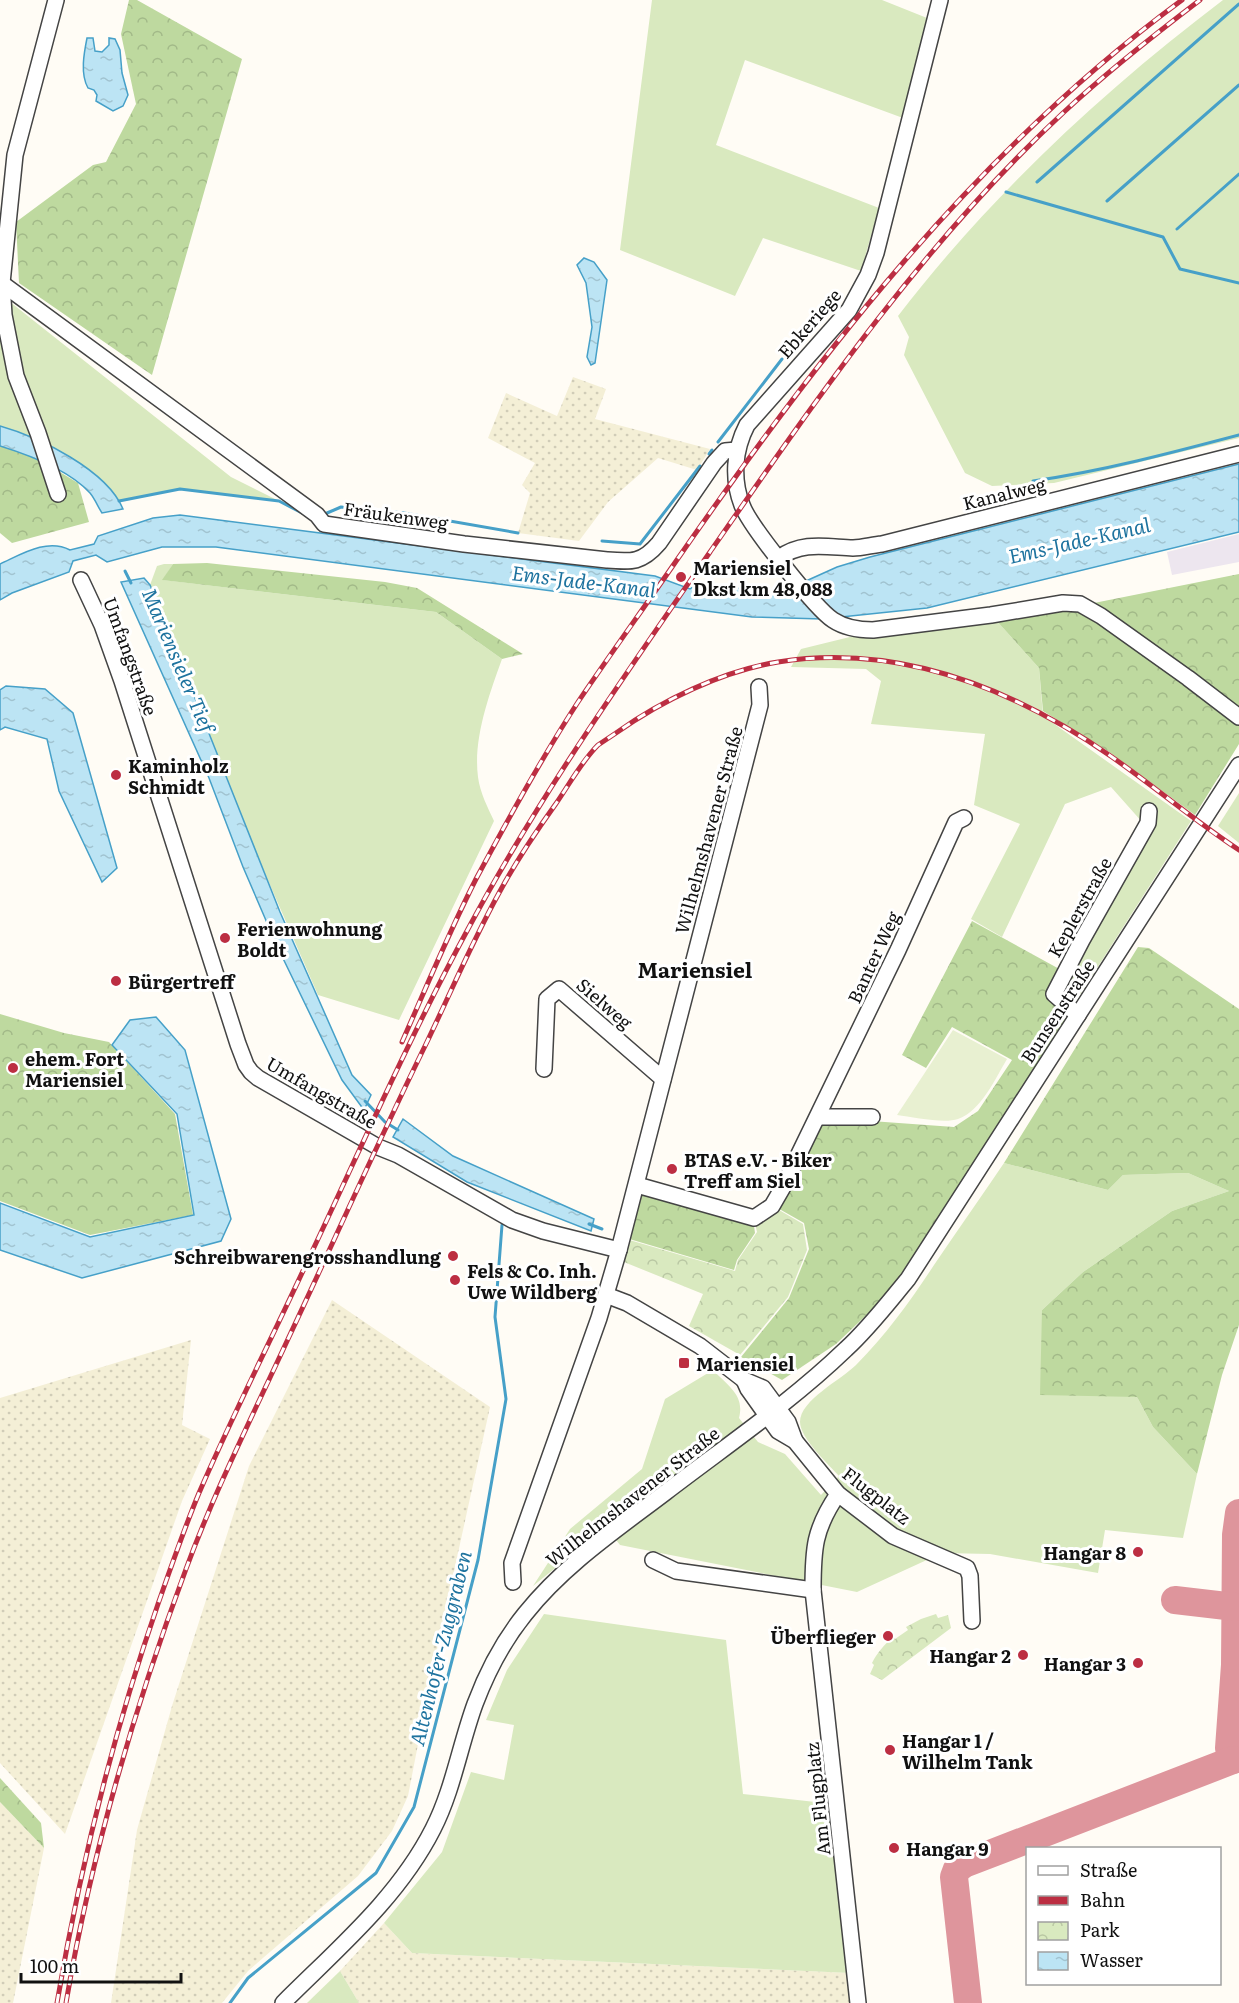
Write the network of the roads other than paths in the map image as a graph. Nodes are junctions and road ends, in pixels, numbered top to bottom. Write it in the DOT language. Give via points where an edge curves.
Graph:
graph roads {
  1 [pos="56,0"];
  2 [pos="940,0"];
  3 [pos="1,283"];
  4 [pos="737,450"];
  5 [pos="1239,453"];
  6 [pos="58,494"];
  7 [pos="779,558"];
  8 [pos="81,580"];
  9 [pos="759,687"];
  10 [pos="1239,717"];
  11 [pos="1239,765"];
  12 [pos="1149,811"];
  13 [pos="964,818"];
  14 [pos="1077,1015"];
  15 [pos="544,1069"];
  16 [pos="663,1079"];
  17 [pos="819,1117"];
  18 [pos="872,1117"];
  19 [pos="637,1185"];
  20 [pos="619,1250"];
  21 [pos="908,1279"];
  22 [pos="606,1295"];
  23 [pos="772,1410"];
  24 [pos="838,1494"];
  25 [pos="653,1560"];
  26 [pos="513,1582"];
  27 [pos="813,1590"];
  28 [pos="972,1621"];
  29 [pos="283,2003"];
  30 [pos="858,2003"];
  1 -- 3 [label="street" via="15,155"];
  2 -- 4 [label="street, Ebkeriege" via="868,275 849,310 747,425"];
  3 -- 4 [label="street, Fräukenweg" via="324,524 500,548 625,562 639,560 659,543 714,463 725,451"];
  3 -- 6 [label="street" via="16,376"];
  4 -- 7 [label="street, Ebkeriege" via="736,474 742,507"];
  5 -- 7 [label="street, Kanalweg" via="882,544 856,548 813,545 791,550"];
  7 -- 10 [label="street, Ebkeriege" via="826,615 855,629 1080,604"];
  8 -- 20 [label="street, Umfangstraße" via="122,681 238,1044 251,1072 512,1220"];
  9 -- 16 [label="street, Wilhelmshavener Straße" via="760,705"];
  11 -- 14 [label="street, Bunsenstraße"];
  12 -- 14 [label="street, Keplerstraße" via="1148,823 1054,994"];
  13 -- 17 [label="street, Banter Weg" via="956,822"];
  14 -- 21 [label="street, Bunsenstraße"];
  15 -- 16 [label="street, Sielweg" via="547,999 559,984"];
  16 -- 19 [label="street, Wilhelmshavener Straße"];
  17 -- 18 [label="street"];
  17 -- 19 [label="street, Banter Weg" via="772,1206 753,1218"];
  19 -- 20 [label="street, Wilhelmshavener Straße"];
  20 -- 22 [label="street, Wilhelmshavener Straße"];
  21 -- 23 [label="street, Wilhelmshavener Straße" via="848,1347"];
  22 -- 23 [label="street" via="700,1346 744,1380 763,1388"];
  22 -- 26 [label="street, Wilhelmshavener Straße" via="512,1563"];
  23 -- 24 [label="street, Flugplatz" via="792,1428 795,1441"];
  23 -- 29 [label="street, Wilhelmshavener Straße" via="574,1562 525,1614 484,1683 434,1828 417,1856 370,1917"];
  24 -- 27 [label="street, Am Flugplatz" via="821,1521 813,1550"];
  24 -- 28 [label="street, Flugplatz" via="893,1536 967,1568"];
  25 -- 27 [label="street" via="676,1571"];
  27 -- 30 [label="street, Am Flugplatz"];
}
